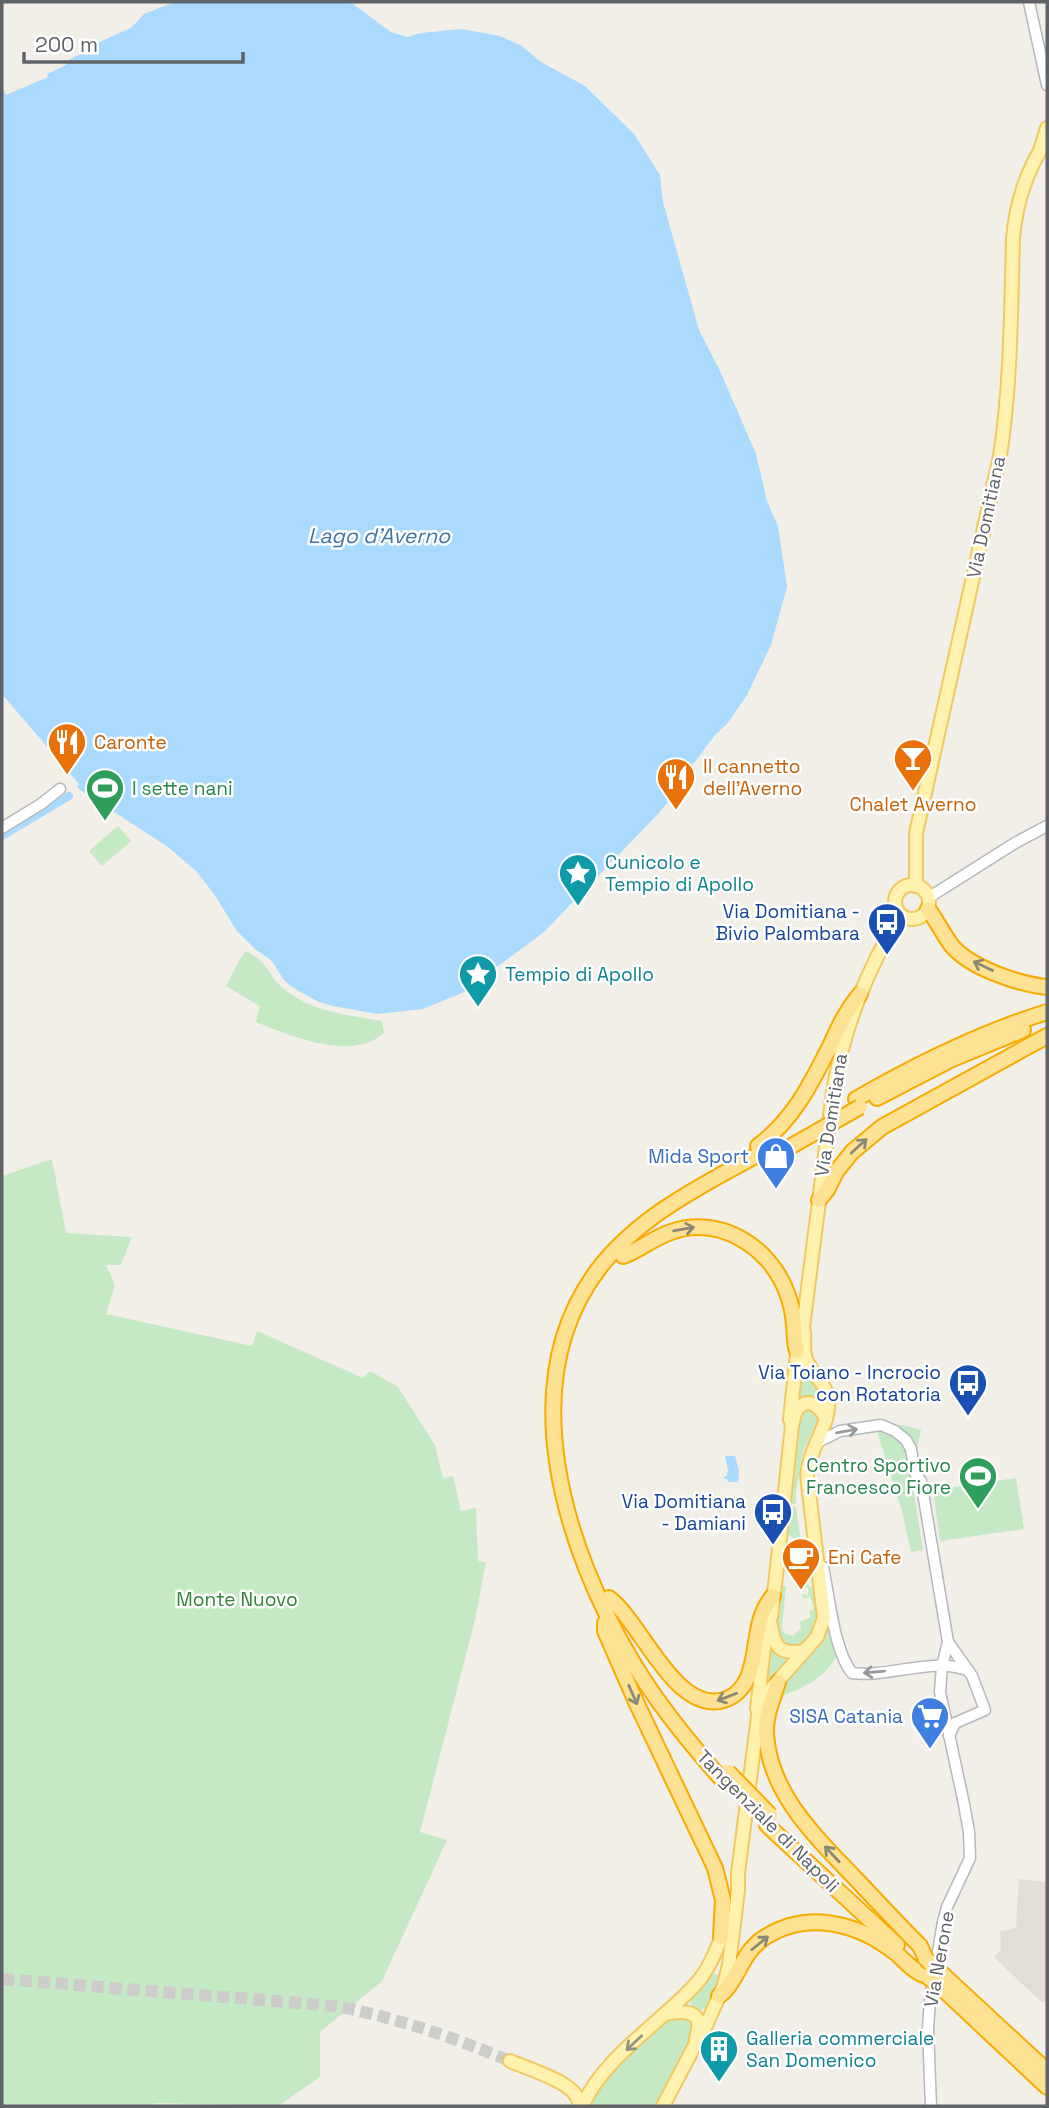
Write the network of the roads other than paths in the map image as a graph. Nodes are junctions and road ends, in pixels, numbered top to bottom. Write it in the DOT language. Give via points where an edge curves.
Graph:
graph roads {
  1 [pos="1029,2"];
  2 [pos="1047,78"];
  3 [pos="1047,128"];
  4 [pos="1044,144"];
  5 [pos="60,789"];
  6 [pos="1047,826"];
  7 [pos="2,828"];
  8 [pos="915,886"];
  9 [pos="928,903"];
  10 [pos="901,915"];
  11 [pos="1047,987"];
  12 [pos="860,994"];
  13 [pos="1047,1012"];
  14 [pos="1047,1022"];
  15 [pos="1047,1036"];
  16 [pos="858,1103"];
  17 [pos="779,1148"];
  18 [pos="734,1168"];
  19 [pos="693,1197"];
  20 [pos="819,1200"];
  21 [pos="623,1256"];
  22 [pos="803,1326"];
  23 [pos="797,1351"];
  24 [pos="826,1419"];
  25 [pos="792,1426"];
  26 [pos="816,1444"];
  27 [pos="815,1543"];
  28 [pos="773,1596"];
  29 [pos="607,1603"];
  30 [pos="771,1617"];
  31 [pos="947,1642"];
  32 [pos="804,1651"];
  33 [pos="942,1666"];
  34 [pos="969,1671"];
  35 [pos="940,1681"];
  36 [pos="778,1682"];
  37 [pos="944,1713"];
  38 [pos="758,1716"];
  39 [pos="959,1721"];
  40 [pos="949,1738"];
  41 [pos="768,1820"];
  42 [pos="738,1873"];
  43 [pos="721,1937"];
  44 [pos="926,1959"];
  45 [pos="708,1967"];
  46 [pos="927,1976"];
  47 [pos="950,1989"];
  48 [pos="721,1990"];
  49 [pos="665,2014"];
  50 [pos="695,2045"];
  51 [pos="510,2061"];
  52 [pos="1047,2071"];
  53 [pos="604,2072"];
  54 [pos="568,2086"];
  55 [pos="1047,2087"];
  56 [pos="663,2106"];
  57 [pos="931,2106"];
  1 -- 2 [label="street"];
  3 -- 4 [label="main road, Via Domitiana"];
  4 -- 8 [label="main road, Via Domitiana" via="1015,220 1007,413 916,833"];
  5 -- 7 [label="street"];
  6 -- 9 [label="street"];
  8 -- 9 [label="main road" via="924,890"];
  8 -- 10 [label="main road" via="907,886 897,895 895,903"];
  9 -- 10 [label="main road" via="922,916"];
  11 -- 9 [label="highway, one-way" via="1013,979 968,959 954,947"];
  10 -- 12 [label="main road, Via Domitiana"];
  12 -- 18 [label="highway" via="847,1010 800,1103 771,1137"];
  12 -- 20 [label="main road, Via Domitiana" via="839,1058"];
  13 -- 16 [label="highway" via="960,1044 909,1069"];
  14 -- 16 [label="highway"];
  20 -- 15 [label="highway, one-way" via="852,1152 882,1127"];
  16 -- 17 [label="highway, bridge"];
  17 -- 18 [label="highway, Tangenziale di Napoli"];
  17 -- 19 [label="highway, Tangenziale di Napoli"];
  18 -- 19 [label="highway, Tangenziale di Napoli"];
  19 -- 21 [label="highway, Tangenziale di Napoli"];
  19 -- 29 [label="highway, Tangenziale di Napoli" via="668,1206 600,1268 580,1298 558,1358 553,1414 559,1472 577,1541"];
  20 -- 22 [label="main road, Via Domitiana"];
  21 -- 23 [label="highway, one-way" via="664,1234 687,1228 710,1227 739,1237 764,1257 786,1290"];
  21 -- 29 [label="highway, Tangenziale di Napoli" via="581,1316 567,1360 562,1402 572,1489"];
  22 -- 23 [label="main road"];
  22 -- 24 [label="main road" via="806,1359 827,1391"];
  23 -- 25 [label="main road"];
  24 -- 25 [label="main road" via="819,1407 805,1404 795,1412"];
  24 -- 26 [label="main road"];
  25 -- 28 [label="main road"];
  26 -- 27 [label="main road" via="807,1475"];
  26 -- 31 [label="street, one-way" via="840,1431 881,1425 906,1440 921,1481"];
  27 -- 32 [label="main road" via="824,1618 817,1637"];
  33 -- 27 [label="street, one-way" via="852,1672 839,1642"];
  28 -- 29 [label="highway, one-way" via="764,1606 744,1684 732,1697 712,1701 678,1684 621,1606"];
  28 -- 30 [label="main road"];
  29 -- 41 [label="highway, Tangenziale di Napoli, bridge" via="684,1720 727,1777"];
  29 -- 43 [label="highway, one-way" via="605,1631 719,1878"];
  30 -- 32 [label="main road" via="774,1640 780,1648 789,1653"];
  30 -- 38 [label="main road"];
  31 -- 33 [label="street"];
  31 -- 34 [label="street"];
  32 -- 36 [label="main road"];
  33 -- 34 [label="street"];
  33 -- 35 [label="street"];
  34 -- 35 [label="street" via="950,1672"];
  34 -- 39 [label="street" via="985,1710"];
  35 -- 37 [label="street"];
  36 -- 38 [label="main road"];
  44 -- 36 [label="highway, one-way" via="920,1946 803,1822 786,1796 766,1733"];
  37 -- 39 [label="street" via="950,1721"];
  37 -- 40 [label="street"];
  38 -- 42 [label="main road"];
  39 -- 40 [label="street"];
  40 -- 57 [label="street, Via Nerone" via="970,1858 947,1907 930,1999"];
  41 -- 44 [label="highway, Tangenziale di Napoli"];
  41 -- 46 [label="highway, Tangenziale di Napoli"];
  42 -- 43 [label="main road"];
  42 -- 48 [label="main road" via="729,1965"];
  43 -- 45 [label="main road"];
  44 -- 47 [label="highway, Tangenziale di Napoli, bridge"];
  45 -- 48 [label="main road" via="719,1973"];
  45 -- 49 [label="main road"];
  46 -- 47 [label="highway, Tangenziale di Napoli, bridge"];
  48 -- 46 [label="highway, one-way" via="727,1991 758,1942 774,1931 804,1922 826,1922 858,1931"];
  47 -- 52 [label="highway, Tangenziale di Napoli"];
  47 -- 55 [label="highway, Tangenziale di Napoli"];
  48 -- 50 [label="main road"];
  49 -- 50 [label="main road" via="684,2011 696,2018"];
  49 -- 53 [label="main road, one-way"];
  50 -- 56 [label="main road"];
  51 -- 54 [label="main road"];
  53 -- 54 [label="main road" via="583,2086"];
  53 -- 54 [label="main road" via="582,2102"];
}
